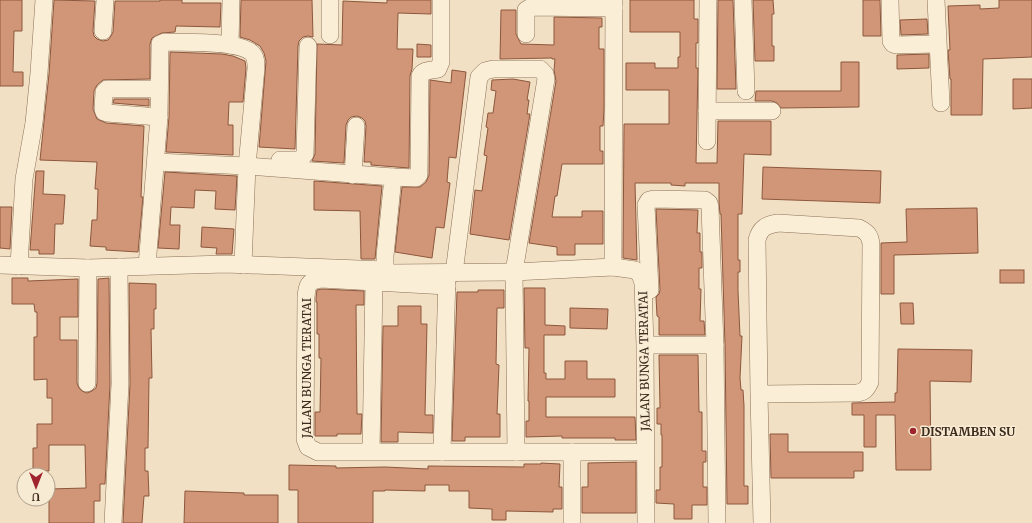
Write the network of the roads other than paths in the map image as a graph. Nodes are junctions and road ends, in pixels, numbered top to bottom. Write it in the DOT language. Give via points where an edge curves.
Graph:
graph roads {
  1 [pos="44,0"];
  2 [pos="105,0"];
  3 [pos="231,0"];
  4 [pos="330,0"];
  5 [pos="441,0"];
  6 [pos="708,0"];
  7 [pos="743,0"];
  8 [pos="890,0"];
  9 [pos="936,0"];
  10 [pos="614,4"];
  11 [pos="103,31"];
  12 [pos="526,34"];
  13 [pos="330,35"];
  14 [pos="937,44"];
  15 [pos="230,45"];
  16 [pos="308,46"];
  17 [pos="160,89"];
  18 [pos="746,91"];
  19 [pos="941,103"];
  20 [pos="707,111"];
  21 [pos="772,111"];
  22 [pos="159,117"];
  23 [pos="356,126"];
  24 [pos="707,141"];
  25 [pos="156,162"];
  26 [pos="248,163"];
  27 [pos="353,175"];
  28 [pos="393,177"];
  29 [pos="0,265"];
  30 [pos="242,265"];
  31 [pos="19,266"];
  32 [pos="147,266"];
  33 [pos="119,267"];
  34 [pos="613,267"];
  35 [pos="88,268"];
  36 [pos="514,272"];
  37 [pos="380,276"];
  38 [pos="449,277"];
  39 [pos="652,345"];
  40 [pos="715,345"];
  41 [pos="87,383"];
  42 [pos="759,394"];
  43 [pos="371,451"];
  44 [pos="442,452"];
  45 [pos="516,452"];
  46 [pos="572,452"];
  47 [pos="635,452"];
  48 [pos="113,523"];
  49 [pos="572,523"];
  50 [pos="646,523"];
  51 [pos="655,523"];
  52 [pos="717,523"];
  53 [pos="762,523"];
  1 -- 31 [label="street" via="35,116 24,179"];
  2 -- 11 [label="street"];
  3 -- 15 [label="street"];
  4 -- 13 [label="street"];
  5 -- 28 [label="street" via="441,62 438,69 426,71 420,76 419,175 416,178"];
  6 -- 20 [label="street"];
  7 -- 18 [label="street"];
  8 -- 14 [label="street" via="893,44"];
  9 -- 14 [label="street"];
  10 -- 12 [label="street" via="531,7 526,10"];
  10 -- 34 [label="street"];
  14 -- 19 [label="street"];
  15 -- 17 [label="street" via="163,42 160,44"];
  15 -- 26 [label="street" via="250,52 256,62"];
  16 -- 26 [label="street" via="305,154 296,160"];
  17 -- 22 [label="street"];
  17 -- 22 [label="street" via="107,88 104,92 103,109 107,113"];
  20 -- 21 [label="street"];
  20 -- 24 [label="street"];
  22 -- 25 [label="street"];
  23 -- 27 [label="street"];
  25 -- 26 [label="street"];
  25 -- 32 [label="street"];
  26 -- 27 [label="street"];
  26 -- 30 [label="street"];
  27 -- 28 [label="street"];
  28 -- 37 [label="street" via="385,266"];
  29 -- 31 [label="street"];
  30 -- 32 [label="street"];
  30 -- 37 [label="street"];
  31 -- 35 [label="street"];
  32 -- 33 [label="street"];
  33 -- 35 [label="street"];
  33 -- 48 [label="street" via="120,384"];
  34 -- 36 [label="street, JALAN BUNGA TERATAI"];
  34 -- 50 [label="street, JALAN BUNGA TERATAI" via="635,270 640,274 642,283"];
  35 -- 41 [label="street"];
  36 -- 38 [label="street, JALAN BUNGA TERATAI"];
  36 -- 38 [label="street" via="546,79 540,69 494,69 485,71 479,77"];
  36 -- 45 [label="street"];
  37 -- 38 [label="street, JALAN BUNGA TERATAI"];
  37 -- 43 [label="street"];
  37 -- 43 [label="street, JALAN BUNGA TERATAI" via="316,280 308,285 306,297 306,444 318,452"];
  38 -- 44 [label="street"];
  39 -- 40 [label="street"];
  39 -- 40 [label="street" via="646,204 654,199 705,200 709,203"];
  39 -- 51 [label="street"];
  40 -- 52 [label="street"];
  42 -- 42 [label="street" via="759,233 769,224 778,223 864,230 871,239 868,386 857,393"];
  42 -- 53 [label="street"];
  43 -- 44 [label="street, JALAN BUNGA TERATAI"];
  44 -- 45 [label="street, JALAN BUNGA TERATAI"];
  45 -- 46 [label="street, JALAN BUNGA TERATAI"];
  46 -- 47 [label="street, JALAN BUNGA TERATAI"];
  46 -- 49 [label="street"];
}
